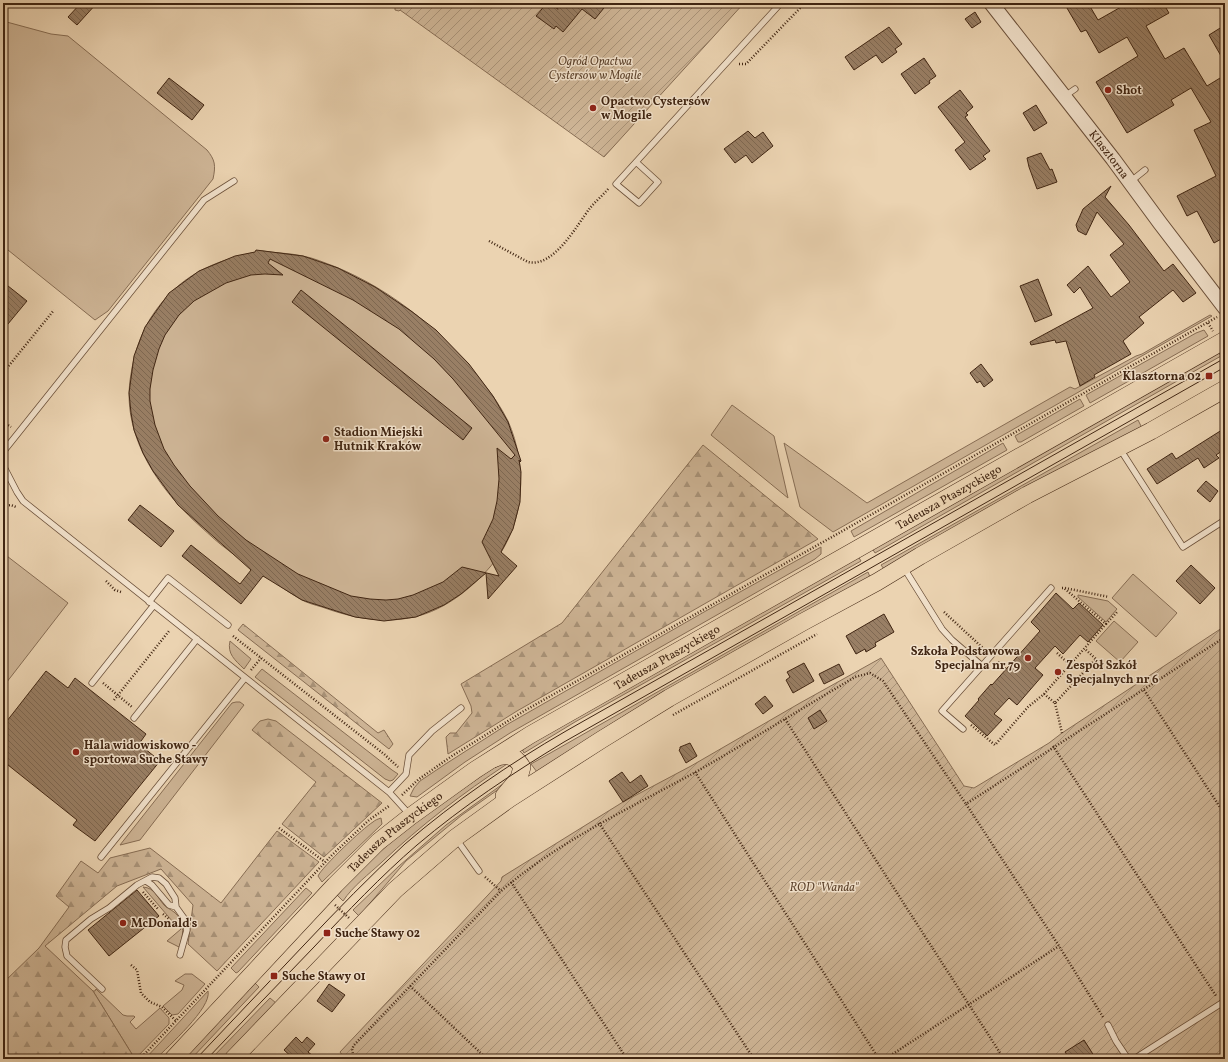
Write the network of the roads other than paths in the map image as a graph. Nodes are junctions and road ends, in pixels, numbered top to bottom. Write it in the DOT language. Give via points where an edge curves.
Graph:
graph roads {
  1 [pos="781,3"];
  2 [pos="992,3"];
  3 [pos="636,162"];
  4 [pos="1145,170"];
  5 [pos="234,180"];
  6 [pos="1130,182"];
  7 [pos="1222,312"];
  8 [pos="1225,340"];
  9 [pos="1225,389"];
  10 [pos="1119,447"];
  11 [pos="3,452"];
  12 [pos="3,465"];
  13 [pos="1225,520"];
  14 [pos="903,566"];
  15 [pos="1051,588"];
  16 [pos="152,604"];
  17 [pos="228,625"];
  18 [pos="196,639"];
  19 [pos="981,666"];
  20 [pos="245,678"];
  21 [pos="94,680"];
  22 [pos="461,708"];
  23 [pos="134,718"];
  24 [pos="962,729"];
  25 [pos="491,760"];
  26 [pos="389,792"];
  27 [pos="410,816"];
  28 [pos="484,816"];
  29 [pos="455,838"];
  30 [pos="101,857"];
  31 [pos="479,871"];
  32 [pos="146,881"];
  33 [pos="176,907"];
  34 [pos="180,955"];
  35 [pos="102,989"];
  36 [pos="1223,1002"];
  37 [pos="1108,1025"];
  38 [pos="173,1059"];
  39 [pos="233,1059"];
  40 [pos="1128,1059"];
  41 [pos="1134,1059"];
  1 -- 3 [label="lane"];
  2 -- 6 [label="street, Klasztorna" via="1070,93"];
  3 -- 3 [label="lane" via="616,184 639,203 658,182"];
  4 -- 6 [label="lane"];
  5 -- 11 [label="lane" via="204,200"];
  6 -- 7 [label="street, Klasztorna"];
  8 -- 25 [label="main road, Tadeusza Ptaszyckiego" via="530,735"];
  9 -- 10 [label="main road"];
  10 -- 13 [label="lane" via="1183,547"];
  10 -- 14 [label="main road" via="1027,495"];
  12 -- 16 [label="lane" via="23,501"];
  14 -- 19 [label="lane" via="942,629"];
  14 -- 28 [label="main road" via="640,715"];
  15 -- 19 [label="lane"];
  16 -- 17 [label="lane" via="168,578"];
  16 -- 18 [label="lane"];
  16 -- 21 [label="lane"];
  18 -- 20 [label="lane"];
  18 -- 23 [label="lane"];
  19 -- 24 [label="lane" via="942,711"];
  20 -- 26 [label="lane"];
  20 -- 30 [label="lane"];
  22 -- 26 [label="lane" via="432,731 409,755 406,774"];
  25 -- 27 [label="main road, Tadeusza Ptaszyckiego"];
  25 -- 28 [label="main road" via="512,756 520,764 522,771 517,781"];
  26 -- 27 [label="lane"];
  27 -- 38 [label="main road, Tadeusza Ptaszyckiego" via="378,842 334,885"];
  28 -- 29 [label="main road"];
  29 -- 31 [label="lane"];
  29 -- 39 [label="main road" via="389,896"];
  32 -- 33 [label="lane" via="169,905"];
  32 -- 33 [label="lane" via="152,877 159,878 166,884 175,898"];
  32 -- 35 [label="lane" via="137,885 66,940 64,947 67,956"];
  33 -- 34 [label="lane" via="184,918 187,930"];
  36 -- 41 [label="lane"];
  37 -- 40 [label="lane"];
}
